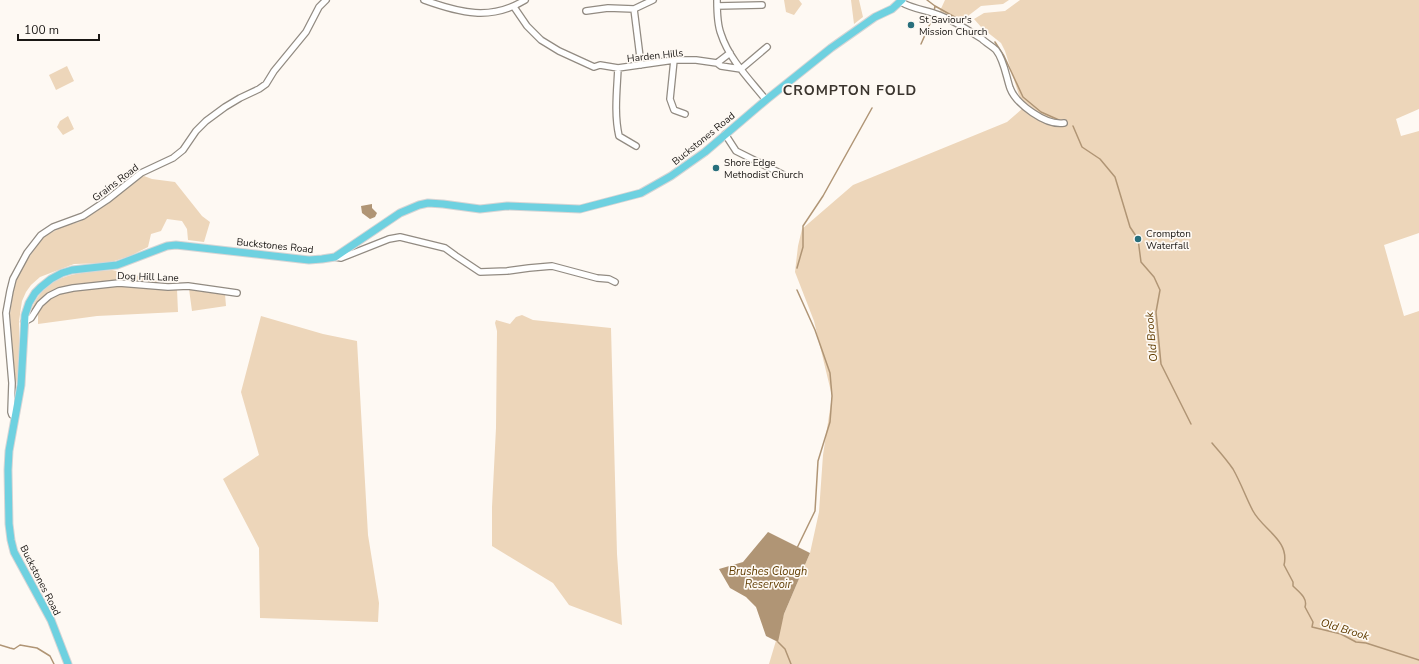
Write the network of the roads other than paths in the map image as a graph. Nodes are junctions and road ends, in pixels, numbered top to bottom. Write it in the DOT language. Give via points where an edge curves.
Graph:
graph roads {
  1 [pos="326,0"];
  2 [pos="424,0"];
  3 [pos="525,0"];
  4 [pos="653,0"];
  5 [pos="902,1"];
  6 [pos="717,3"];
  7 [pos="762,5"];
  8 [pos="514,7"];
  9 [pos="634,9"];
  10 [pos="586,11"];
  11 [pos="767,47"];
  12 [pos="730,53"];
  13 [pos="674,60"];
  14 [pos="717,63"];
  15 [pos="641,65"];
  16 [pos="618,68"];
  17 [pos="740,69"];
  18 [pos="766,100"];
  19 [pos="685,114"];
  20 [pos="1064,123"];
  21 [pos="725,134"];
  22 [pos="636,146"];
  23 [pos="784,175"];
  24 [pos="335,257"];
  25 [pos="615,282"];
  26 [pos="237,293"];
  27 [pos="24,322"];
  28 [pos="15,416"];
  29 [pos="68,664"];
  1 -- 28 [label="street, Grains Road" via="306,32 274,70 266,84 206,121 183,150 173,158 140,173 98,207 49,229 36,241 14,279 6,313 12,383 11,412"];
  2 -- 8 [label="street" via="464,12 489,14"];
  3 -- 8 [label="street"];
  4 -- 9 [label="street"];
  5 -- 18 [label="main road, Buckstones Road" via="831,48"];
  5 -- 20 [label="street" via="906,5 960,24 994,48 999,54 1011,89 1021,103 1046,120"];
  6 -- 7 [label="street"];
  6 -- 12 [label="street" via="720,33"];
  8 -- 16 [label="street, Harden Hills" via="541,40 559,51 594,67 600,65"];
  9 -- 10 [label="street" via="608,8"];
  9 -- 15 [label="street"];
  11 -- 17 [label="street"];
  12 -- 14 [label="street"];
  12 -- 17 [label="street"];
  13 -- 14 [label="street, Harden Hills"];
  13 -- 15 [label="street, Harden Hills"];
  13 -- 19 [label="street" via="670,99 674,110"];
  14 -- 17 [label="street, Harden Hills"];
  15 -- 16 [label="street, Harden Hills"];
  16 -- 22 [label="street, Harden Hills" via="616,101 619,136"];
  17 -- 18 [label="street"];
  18 -- 21 [label="main road, Buckstones Road"];
  21 -- 23 [label="street" via="736,151"];
  21 -- 24 [label="main road, Buckstones Road" via="706,152 641,193 580,209 507,206 480,209 428,203 400,213"];
  24 -- 25 [label="street" via="341,258 400,237 445,248 480,272 552,266"];
  24 -- 27 [label="main road, Buckstones Road" via="309,260 185,245 167,246 118,265 72,270 51,279 35,293 29,303"];
  26 -- 27 [label="street, Dog Hill Lane" via="188,286 119,283 73,288 49,296 31,318"];
  27 -- 28 [label="main road, Buckstones Road" via="22,371"];
  28 -- 29 [label="main road, Buckstones Road" via="8,470 11,540 14,552 51,620"];
}
